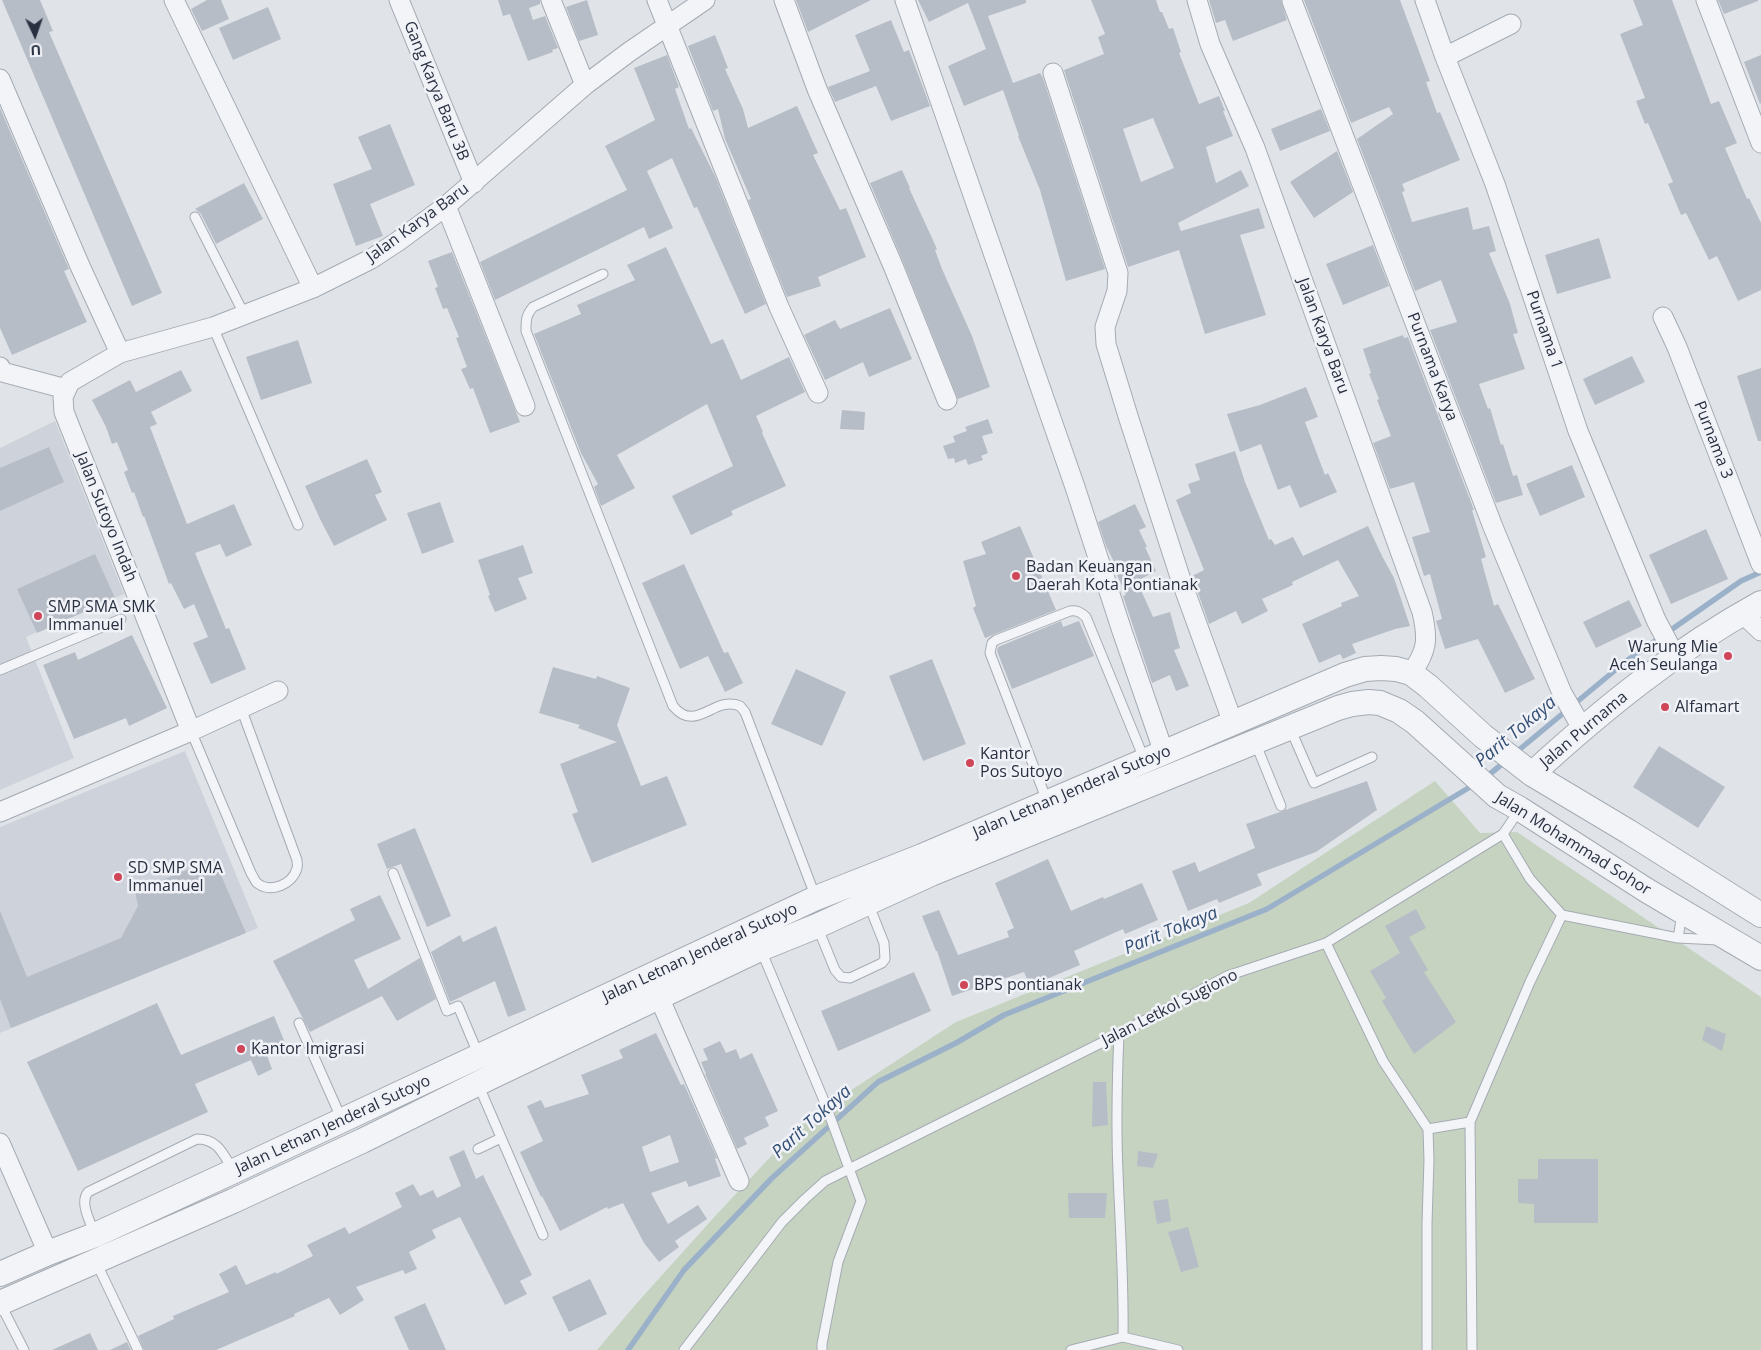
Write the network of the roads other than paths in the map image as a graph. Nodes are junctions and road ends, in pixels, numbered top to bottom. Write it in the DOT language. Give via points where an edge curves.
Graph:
graph roads {
  1 [pos="174,0"];
  2 [pos="398,0"];
  3 [pos="551,0"];
  4 [pos="657,0"];
  5 [pos="705,0"];
  6 [pos="784,0"];
  7 [pos="905,0"];
  8 [pos="1197,0"];
  9 [pos="1425,0"];
  10 [pos="1706,0"];
  11 [pos="1292,1"];
  12 [pos="1511,24"];
  13 [pos="667,27"];
  14 [pos="1445,57"];
  15 [pos="1053,73"];
  16 [pos="0,79"];
  17 [pos="585,85"];
  18 [pos="1761,143"];
  19 [pos="474,183"];
  20 [pos="446,206"];
  21 [pos="195,217"];
  22 [pos="603,274"];
  23 [pos="314,288"];
  24 [pos="244,314"];
  25 [pos="1662,317"];
  26 [pos="213,327"];
  27 [pos="120,353"];
  28 [pos="1,370"];
  29 [pos="66,389"];
  30 [pos="818,393"];
  31 [pos="946,400"];
  32 [pos="525,406"];
  33 [pos="298,525"];
  34 [pos="1761,564"];
  35 [pos="1751,608"];
  36 [pos="121,619"];
  37 [pos="1761,631"];
  38 [pos="1671,648"];
  39 [pos="0,670"];
  40 [pos="1411,673"];
  41 [pos="278,691"];
  42 [pos="241,708"];
  43 [pos="1399,711"];
  44 [pos="1578,721"];
  45 [pos="1233,723"];
  46 [pos="1290,728"];
  47 [pos="192,730"];
  48 [pos="1255,742"];
  49 [pos="1155,757"];
  50 [pos="1372,757"];
  51 [pos="1528,771"];
  52 [pos="1048,802"];
  53 [pos="1281,806"];
  54 [pos="1520,809"];
  55 [pos="0,812"];
  56 [pos="1503,834"];
  57 [pos="927,865"];
  58 [pos="393,873"];
  59 [pos="816,898"];
  60 [pos="868,902"];
  61 [pos="1683,912"];
  62 [pos="1562,916"];
  63 [pos="1761,916"];
  64 [pos="817,926"];
  65 [pos="1678,938"];
  66 [pos="1732,940"];
  67 [pos="1326,944"];
  68 [pos="760,949"];
  69 [pos="1761,958"];
  70 [pos="659,997"];
  71 [pos="299,1023"];
  72 [pos="1119,1034"];
  73 [pos="479,1056"];
  74 [pos="478,1084"];
  75 [pos="342,1120"];
  76 [pos="1470,1122"];
  77 [pos="1428,1129"];
  78 [pos="501,1138"];
  79 [pos="0,1143"];
  80 [pos="478,1149"];
  81 [pos="849,1169"];
  82 [pos="234,1171"];
  83 [pos="739,1181"];
  84 [pos="95,1235"];
  85 [pos="543,1235"];
  86 [pos="48,1253"];
  87 [pos="96,1262"];
  88 [pos="0,1274"];
  89 [pos="0,1302"];
  90 [pos="1123,1337"];
  91 [pos="820,1348"];
  92 [pos="24,1350"];
  93 [pos="138,1350"];
  94 [pos="684,1350"];
  95 [pos="1071,1350"];
  96 [pos="1178,1350"];
  97 [pos="1427,1350"];
  98 [pos="1472,1350"];
  1 -- 23 [label="street"];
  2 -- 19 [label="street, Gang Karya Baru 3B"];
  3 -- 17 [label="street"];
  4 -- 13 [label="street"];
  5 -- 13 [label="street, Jalan Karya Baru"];
  6 -- 31 [label="street"];
  7 -- 49 [label="street" via="1122,631"];
  8 -- 40 [label="street, Jalan Karya Baru" via="1210,44 1255,148 1422,612 1427,641 1423,655"];
  9 -- 14 [label="street, Purnama 1"];
  10 -- 18 [label="street"];
  11 -- 44 [label="street, Purnama Karya" via="1493,527 1562,694"];
  12 -- 14 [label="street"];
  13 -- 17 [label="street, Jalan Karya Baru"];
  13 -- 30 [label="street" via="779,307"];
  14 -- 38 [label="street, Purnama 1" via="1495,184 1578,431 1656,620"];
  15 -- 45 [label="street" via="1118,273 1117,291 1105,327 1106,344 1181,580"];
  16 -- 27 [label="street"];
  17 -- 19 [label="street, Jalan Karya Baru"];
  19 -- 20 [label="street, Jalan Karya Baru"];
  20 -- 23 [label="street, Jalan Karya Baru" via="371,259"];
  20 -- 32 [label="street"];
  21 -- 24 [label="lane"];
  22 -- 59 [label="lane" via="533,308 526,319 526,331 672,706 685,717 729,703 740,706 745,712"];
  23 -- 24 [label="street, Jalan Karya Baru"];
  24 -- 26 [label="street, Jalan Karya Baru"];
  25 -- 34 [label="street, Purnama 3" via="1677,347"];
  26 -- 27 [label="street, Jalan Karya Baru"];
  26 -- 33 [label="lane"];
  27 -- 29 [label="street, Jalan Karya Baru" via="77,377"];
  28 -- 29 [label="street"];
  29 -- 47 [label="street, Jalan Sutoyo Indah" via="64,412"];
  35 -- 37 [label="street"];
  35 -- 38 [label="street, Jalan Purnama"];
  36 -- 39 [label="lane"];
  38 -- 44 [label="street, Jalan Purnama"];
  40 -- 45 [label="street, Jalan Letnan Jenderal Sutoyo" via="1396,669 1365,669"];
  40 -- 51 [label="street"];
  41 -- 42 [label="street"];
  42 -- 47 [label="street"];
  42 -- 47 [label="lane" via="297,860 292,877 283,885 270,888 257,883 251,873"];
  43 -- 46 [label="street, Jalan Letnan Jenderal Sutoyo" via="1380,703 1352,704"];
  43 -- 54 [label="street, Jalan Mohammad Sohor" via="1416,722 1496,796"];
  44 -- 51 [label="street, Jalan Purnama"];
  45 -- 49 [label="street, Jalan Letnan Jenderal Sutoyo"];
  46 -- 48 [label="street, Jalan Letnan Jenderal Sutoyo"];
  46 -- 50 [label="lane" via="1314,782"];
  47 -- 55 [label="street"];
  48 -- 53 [label="lane"];
  48 -- 57 [label="street, Jalan Letnan Jenderal Sutoyo"];
  49 -- 52 [label="street, Jalan Letnan Jenderal Sutoyo"];
  49 -- 52 [label="lane" via="1081,612 1070,611 996,640 990,653"];
  51 -- 63 [label="street"];
  52 -- 57 [label="street, Jalan Letnan Jenderal Sutoyo"];
  54 -- 56 [label="lane, Jalan Letkol Sugiono"];
  54 -- 61 [label="street, Jalan Mohammad Sohor"];
  56 -- 62 [label="lane" via="1530,879"];
  56 -- 67 [label="lane, Jalan Letkol Sugiono"];
  57 -- 59 [label="street, Jalan Letnan Jenderal Sutoyo"];
  57 -- 60 [label="street, Jalan Letnan Jenderal Sutoyo"];
  58 -- 73 [label="lane" via="447,1011 458,1006"];
  59 -- 73 [label="street, Jalan Letnan Jenderal Sutoyo"];
  60 -- 64 [label="street, Jalan Letnan Jenderal Sutoyo"];
  60 -- 64 [label="lane" via="884,943 885,959 882,963 850,978 841,978 834,970"];
  61 -- 65 [label="lane"];
  61 -- 66 [label="street, Jalan Mohammad Sohor"];
  62 -- 65 [label="lane"];
  62 -- 76 [label="lane"];
  64 -- 68 [label="street, Jalan Letnan Jenderal Sutoyo"];
  65 -- 66 [label="lane"];
  66 -- 69 [label="street, Jalan Mohammad Sohor"];
  67 -- 72 [label="lane, Jalan Letkol Sugiono" via="1227,976"];
  67 -- 77 [label="lane" via="1383,1061"];
  68 -- 70 [label="street, Jalan Letnan Jenderal Sutoyo"];
  68 -- 81 [label="lane" via="825,1103"];
  70 -- 74 [label="street, Jalan Letnan Jenderal Sutoyo"];
  70 -- 83 [label="street"];
  71 -- 75 [label="lane"];
  72 -- 81 [label="lane, Jalan Letkol Sugiono"];
  72 -- 90 [label="lane" via="1117,1099"];
  73 -- 75 [label="street, Jalan Letnan Jenderal Sutoyo"];
  74 -- 78 [label="lane"];
  74 -- 87 [label="street, Jalan Letnan Jenderal Sutoyo" via="362,1142"];
  75 -- 82 [label="street, Jalan Letnan Jenderal Sutoyo"];
  76 -- 77 [label="lane"];
  76 -- 98 [label="lane"];
  77 -- 97 [label="lane"];
  78 -- 80 [label="lane"];
  78 -- 85 [label="lane"];
  79 -- 86 [label="street"];
  81 -- 91 [label="lane" via="860,1200 838,1262"];
  81 -- 94 [label="lane, Jalan Letkol Sugiono" via="825,1181 782,1222"];
  82 -- 84 [label="street, Jalan Letnan Jenderal Sutoyo"];
  82 -- 84 [label="lane" via="216,1145 198,1139 88,1192 85,1202"];
  84 -- 86 [label="street, Jalan Letnan Jenderal Sutoyo"];
  86 -- 88 [label="street, Jalan Letnan Jenderal Sutoyo"];
  87 -- 89 [label="street, Jalan Letnan Jenderal Sutoyo"];
  87 -- 93 [label="lane"];
  89 -- 92 [label="lane"];
  90 -- 95 [label="lane"];
  90 -- 96 [label="lane"];
}
